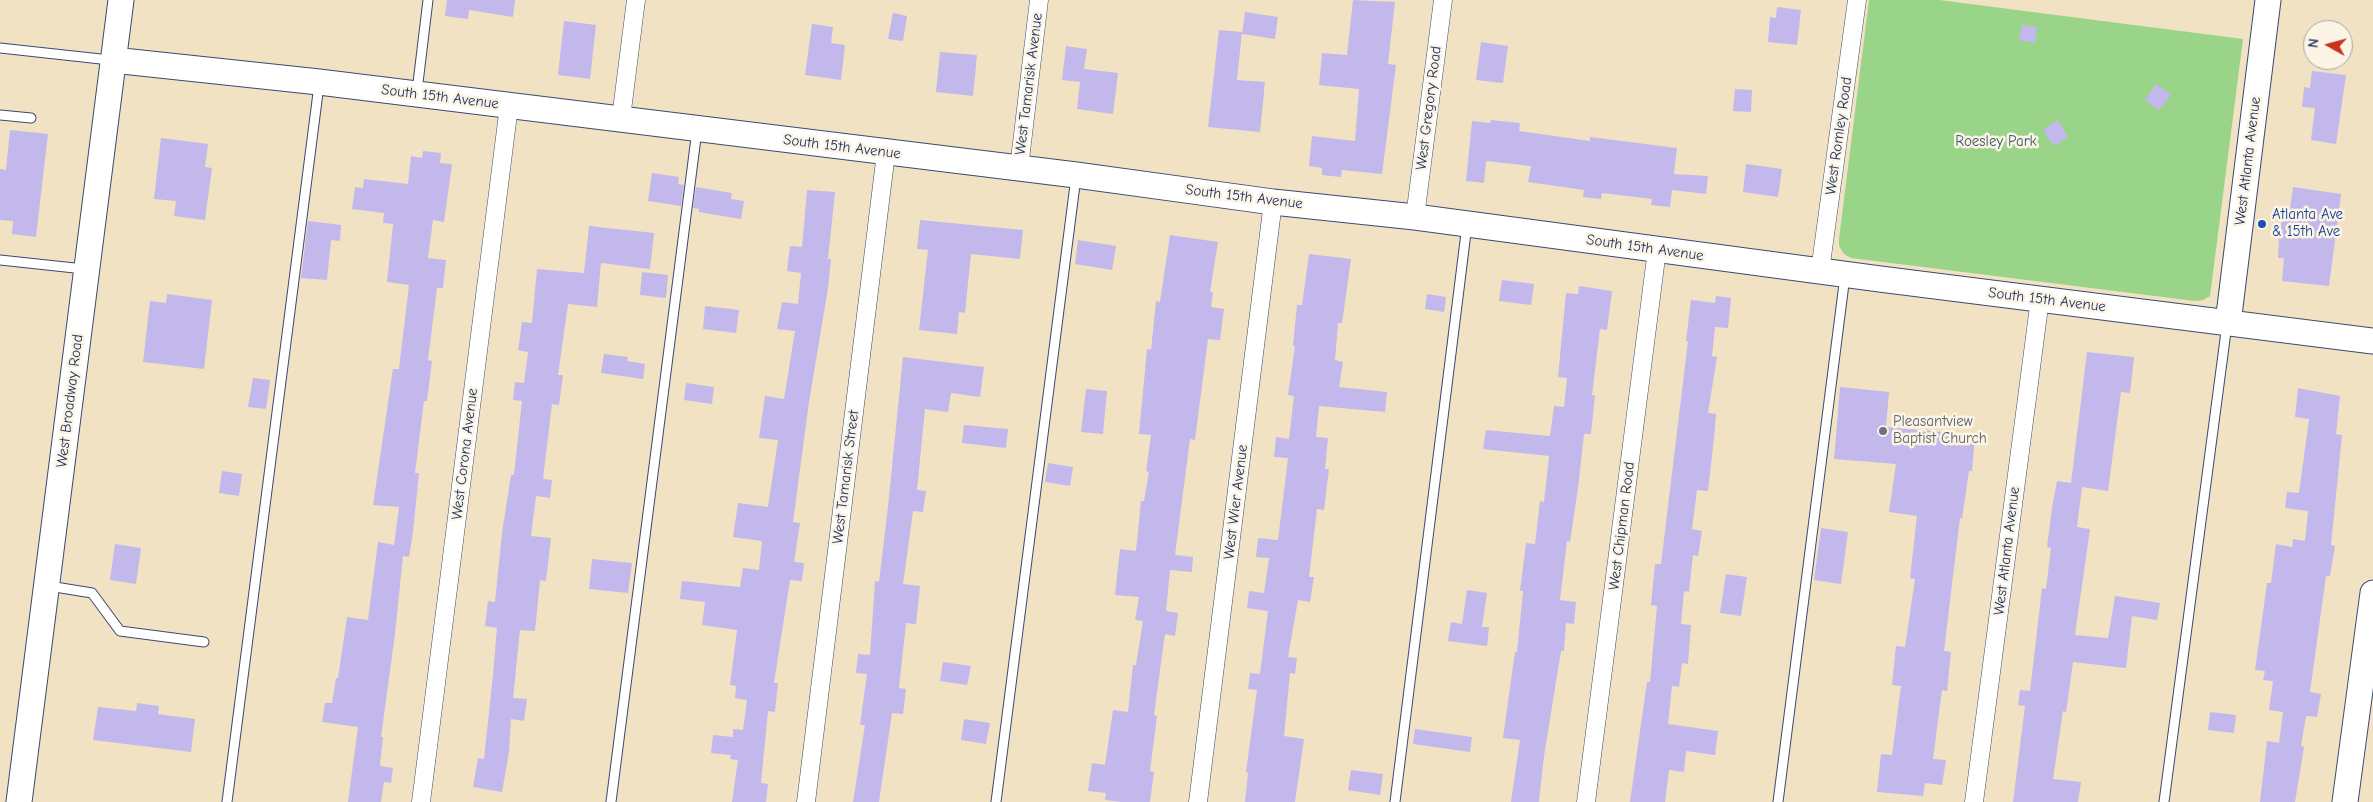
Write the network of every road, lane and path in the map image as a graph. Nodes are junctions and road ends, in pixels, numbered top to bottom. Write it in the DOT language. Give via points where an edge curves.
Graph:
graph roads {
  1 [pos="121,0"];
  2 [pos="428,0"];
  3 [pos="636,0"];
  4 [pos="1039,0"];
  5 [pos="1443,0"];
  6 [pos="1857,0"];
  7 [pos="2268,0"];
  8 [pos="0,48"];
  9 [pos="113,60"];
  10 [pos="319,82"];
  11 [pos="416,94"];
  12 [pos="509,106"];
  13 [pos="0,115"];
  14 [pos="31,118"];
  15 [pos="621,118"];
  16 [pos="697,128"];
  17 [pos="886,153"];
  18 [pos="1019,168"];
  19 [pos="1076,174"];
  20 [pos="1274,202"];
  21 [pos="1415,217"];
  22 [pos="1467,224"];
  23 [pos="1657,250"];
  24 [pos="0,260"];
  25 [pos="87,269"];
  26 [pos="1820,271"];
  27 [pos="1846,275"];
  28 [pos="2040,299"];
  29 [pos="2228,323"];
  30 [pos="2373,341"];
  31 [pos="46,586"];
  32 [pos="2373,594"];
  33 [pos="204,642"];
  34 [pos="19,802"];
  35 [pos="227,802"];
  36 [pos="421,802"];
  37 [pos="611,802"];
  38 [pos="806,802"];
  39 [pos="996,802"];
  40 [pos="1198,802"];
  41 [pos="1395,802"];
  42 [pos="1586,802"];
  43 [pos="1778,802"];
  44 [pos="1974,802"];
  45 [pos="2164,802"];
  46 [pos="2346,802"];
  1 -- 9 [label="street, West Broadway Road"];
  2 -- 11 [label="lane"];
  3 -- 15 [label="street"];
  4 -- 18 [label="street, West Tamarisk Avenue"];
  5 -- 21 [label="street, West Gregory Road"];
  6 -- 26 [label="street, West Romley Road"];
  7 -- 29 [label="street, West Atlanta Avenue"];
  8 -- 9 [label="lane"];
  9 -- 10 [label="street, South 15th Avenue"];
  9 -- 25 [label="street, West Broadway Road"];
  10 -- 11 [label="street, South 15th Avenue"];
  10 -- 35 [label="lane"];
  11 -- 12 [label="street, South 15th Avenue"];
  12 -- 15 [label="street, South 15th Avenue"];
  12 -- 36 [label="street, West Corona Avenue"];
  13 -- 14 [label="lane"];
  15 -- 16 [label="street, South 15th Avenue"];
  16 -- 17 [label="street, South 15th Avenue"];
  16 -- 37 [label="lane"];
  17 -- 18 [label="street, South 15th Avenue"];
  17 -- 38 [label="street, West Tamarisk Street"];
  18 -- 19 [label="street, South 15th Avenue"];
  19 -- 20 [label="street, South 15th Avenue"];
  19 -- 39 [label="lane"];
  20 -- 21 [label="street, South 15th Avenue"];
  20 -- 40 [label="street, West Wier Avenue"];
  21 -- 22 [label="street, South 15th Avenue"];
  22 -- 23 [label="street, South 15th Avenue"];
  22 -- 41 [label="lane"];
  23 -- 26 [label="street, South 15th Avenue"];
  23 -- 42 [label="street, West Chipman Road"];
  24 -- 25 [label="lane"];
  25 -- 31 [label="street, West Broadway Road"];
  26 -- 27 [label="street, South 15th Avenue"];
  27 -- 28 [label="street, South 15th Avenue"];
  27 -- 43 [label="lane"];
  28 -- 29 [label="street, South 15th Avenue"];
  28 -- 44 [label="street, West Atlanta Avenue"];
  29 -- 30 [label="street, South 15th Avenue"];
  29 -- 45 [label="lane"];
  31 -- 33 [label="lane" via="92,592 120,631"];
  31 -- 34 [label="street, West Broadway Road"];
  32 -- 46 [label="street"];
}
